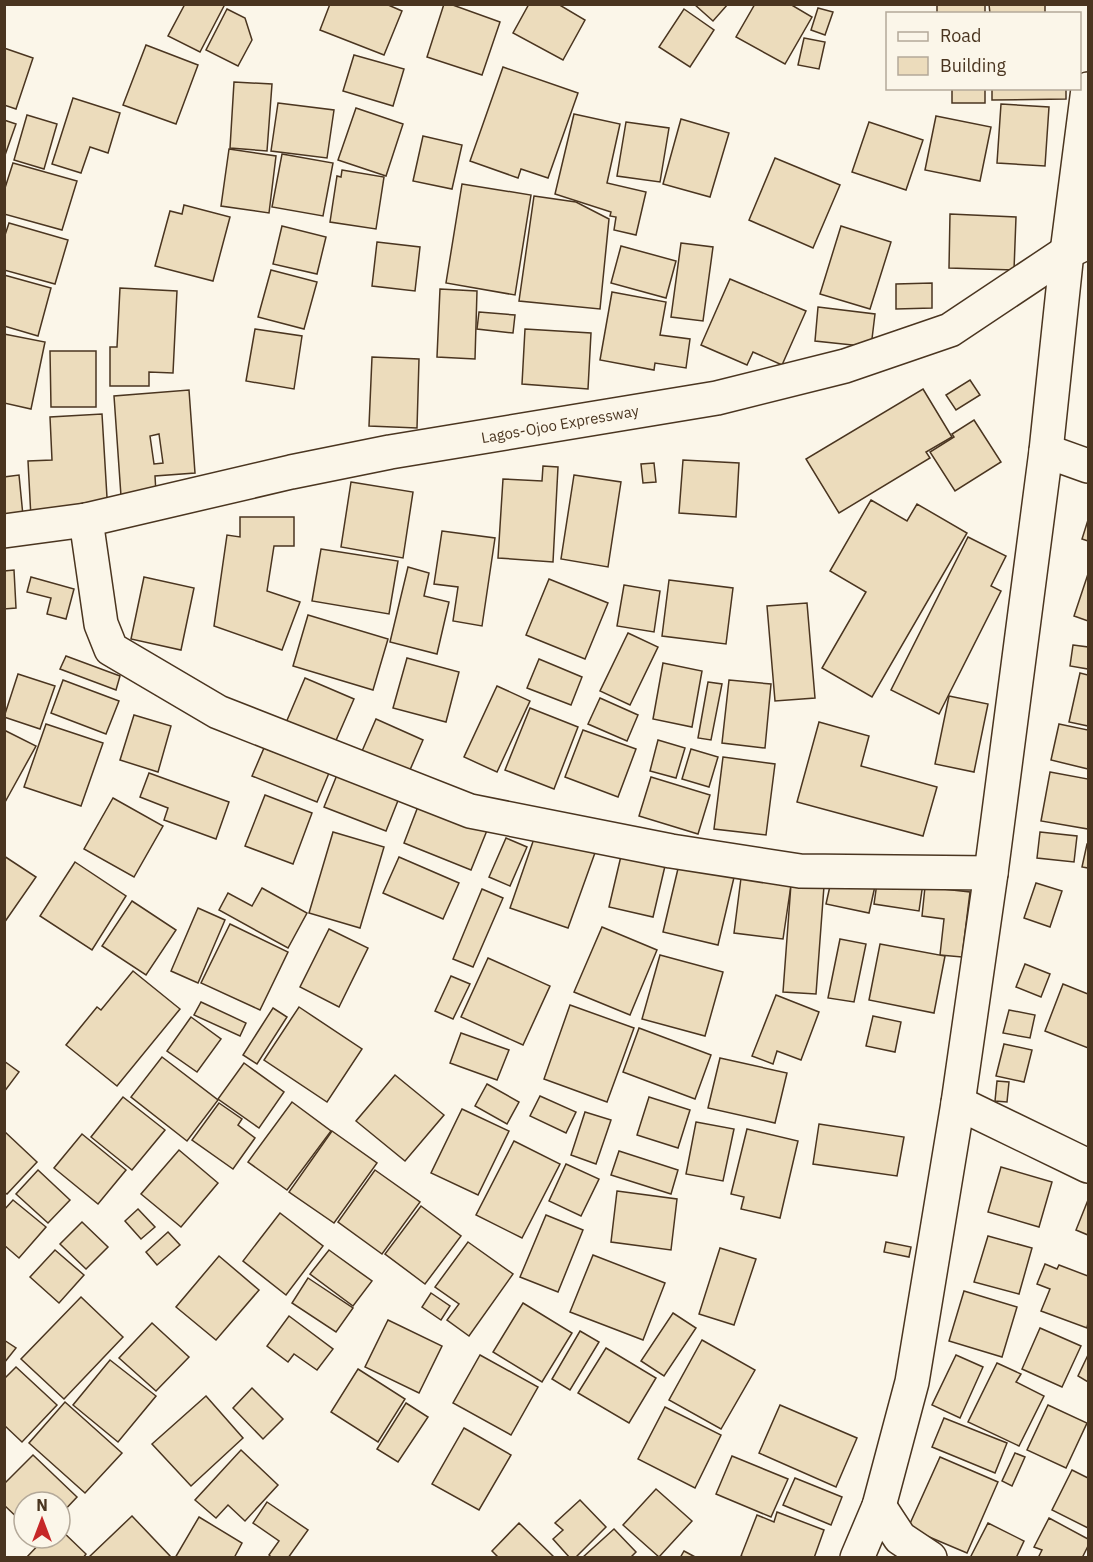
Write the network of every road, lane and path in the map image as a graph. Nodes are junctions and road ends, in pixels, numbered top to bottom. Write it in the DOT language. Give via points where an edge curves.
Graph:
graph roads {
  1 [pos="1089,89"];
  2 [pos="1078,247"];
  3 [pos="1046,451"];
  4 [pos="1089,466"];
  5 [pos="86,520"];
  6 [pos="4,531"];
  7 [pos="991,873"];
  8 [pos="958,1103"];
  9 [pos="1089,1166"];
  10 [pos="879,1506"];
  11 [pos="857,1557"];
  12 [pos="930,1557"];
  1 -- 2 [label="street"];
  2 -- 3 [label="street"];
  2 -- 5 [label="street, Lagos-Ojoo Expressway" via="950,330 845,366 717,398 291,472"];
  3 -- 4 [label="street"];
  3 -- 7 [label="street"];
  5 -- 6 [label="street, Lagos-Ojoo Expressway"];
  5 -- 7 [label="street" via="101,624 111,649 218,712 470,811 671,851 800,871"];
  7 -- 8 [label="street"];
  8 -- 9 [label="street"];
  8 -- 10 [label="street" via="912,1382"];
  10 -- 11 [label="street"];
  10 -- 12 [label="street" via="900,1538"];
}
